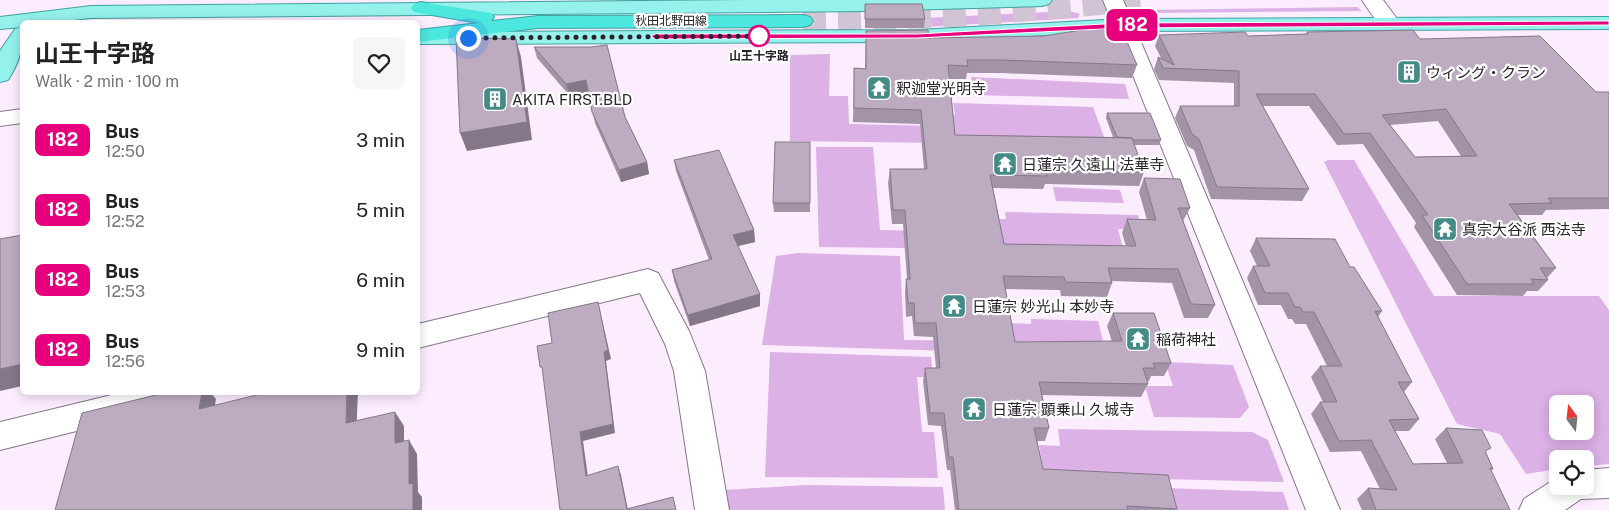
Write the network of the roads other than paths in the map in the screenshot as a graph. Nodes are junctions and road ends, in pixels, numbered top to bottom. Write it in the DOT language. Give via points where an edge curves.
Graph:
graph roads {
  1 [pos="47,0"];
  2 [pos="1042,0"];
  3 [pos="1113,0"];
  4 [pos="1372,0"];
  5 [pos="956,1"];
  6 [pos="421,8"];
  7 [pos="32,20"];
  8 [pos="67,20"];
  9 [pos="803,21"];
  10 [pos="538,22"];
  11 [pos="0,23"];
  12 [pos="1609,23"];
  13 [pos="1392,24"];
  14 [pos="1123,25"];
  15 [pos="20,36"];
  16 [pos="421,38"];
  17 [pos="0,75"];
  18 [pos="20,116"];
  19 [pos="0,119"];
  20 [pos="420,336"];
  21 [pos="169,395"];
  22 [pos="0,436"];
  23 [pos="1609,484"];
  24 [pos="1594,485"];
  25 [pos="1559,495"];
  26 [pos="712,510"];
  27 [pos="1324,510"];
  28 [pos="1536,510"];
  1 -- 7 [label="main road"];
  2 -- 5 [label="main road"];
  3 -- 14 [label="street"];
  4 -- 13 [label="street"];
  5 -- 6 [label="main road" via="869,5"];
  6 -- 8 [label="main road" via="91,12"];
  6 -- 10 [label="highway"];
  9 -- 10 [label="highway, 秋田北野田線"];
  10 -- 16 [label="highway"];
  11 -- 15 [label="main road"];
  12 -- 13 [label="main road"];
  13 -- 14 [label="main road"];
  14 -- 16 [label="main road" via="917,36"];
  14 -- 27 [label="street"];
  15 -- 17 [label="main road"];
  18 -- 19 [label="street"];
  20 -- 26 [label="street" via="648,280 678,338 693,384 704,475"];
  21 -- 22 [label="street"];
  23 -- 24 [label="street"];
  25 -- 28 [label="street"];
}
